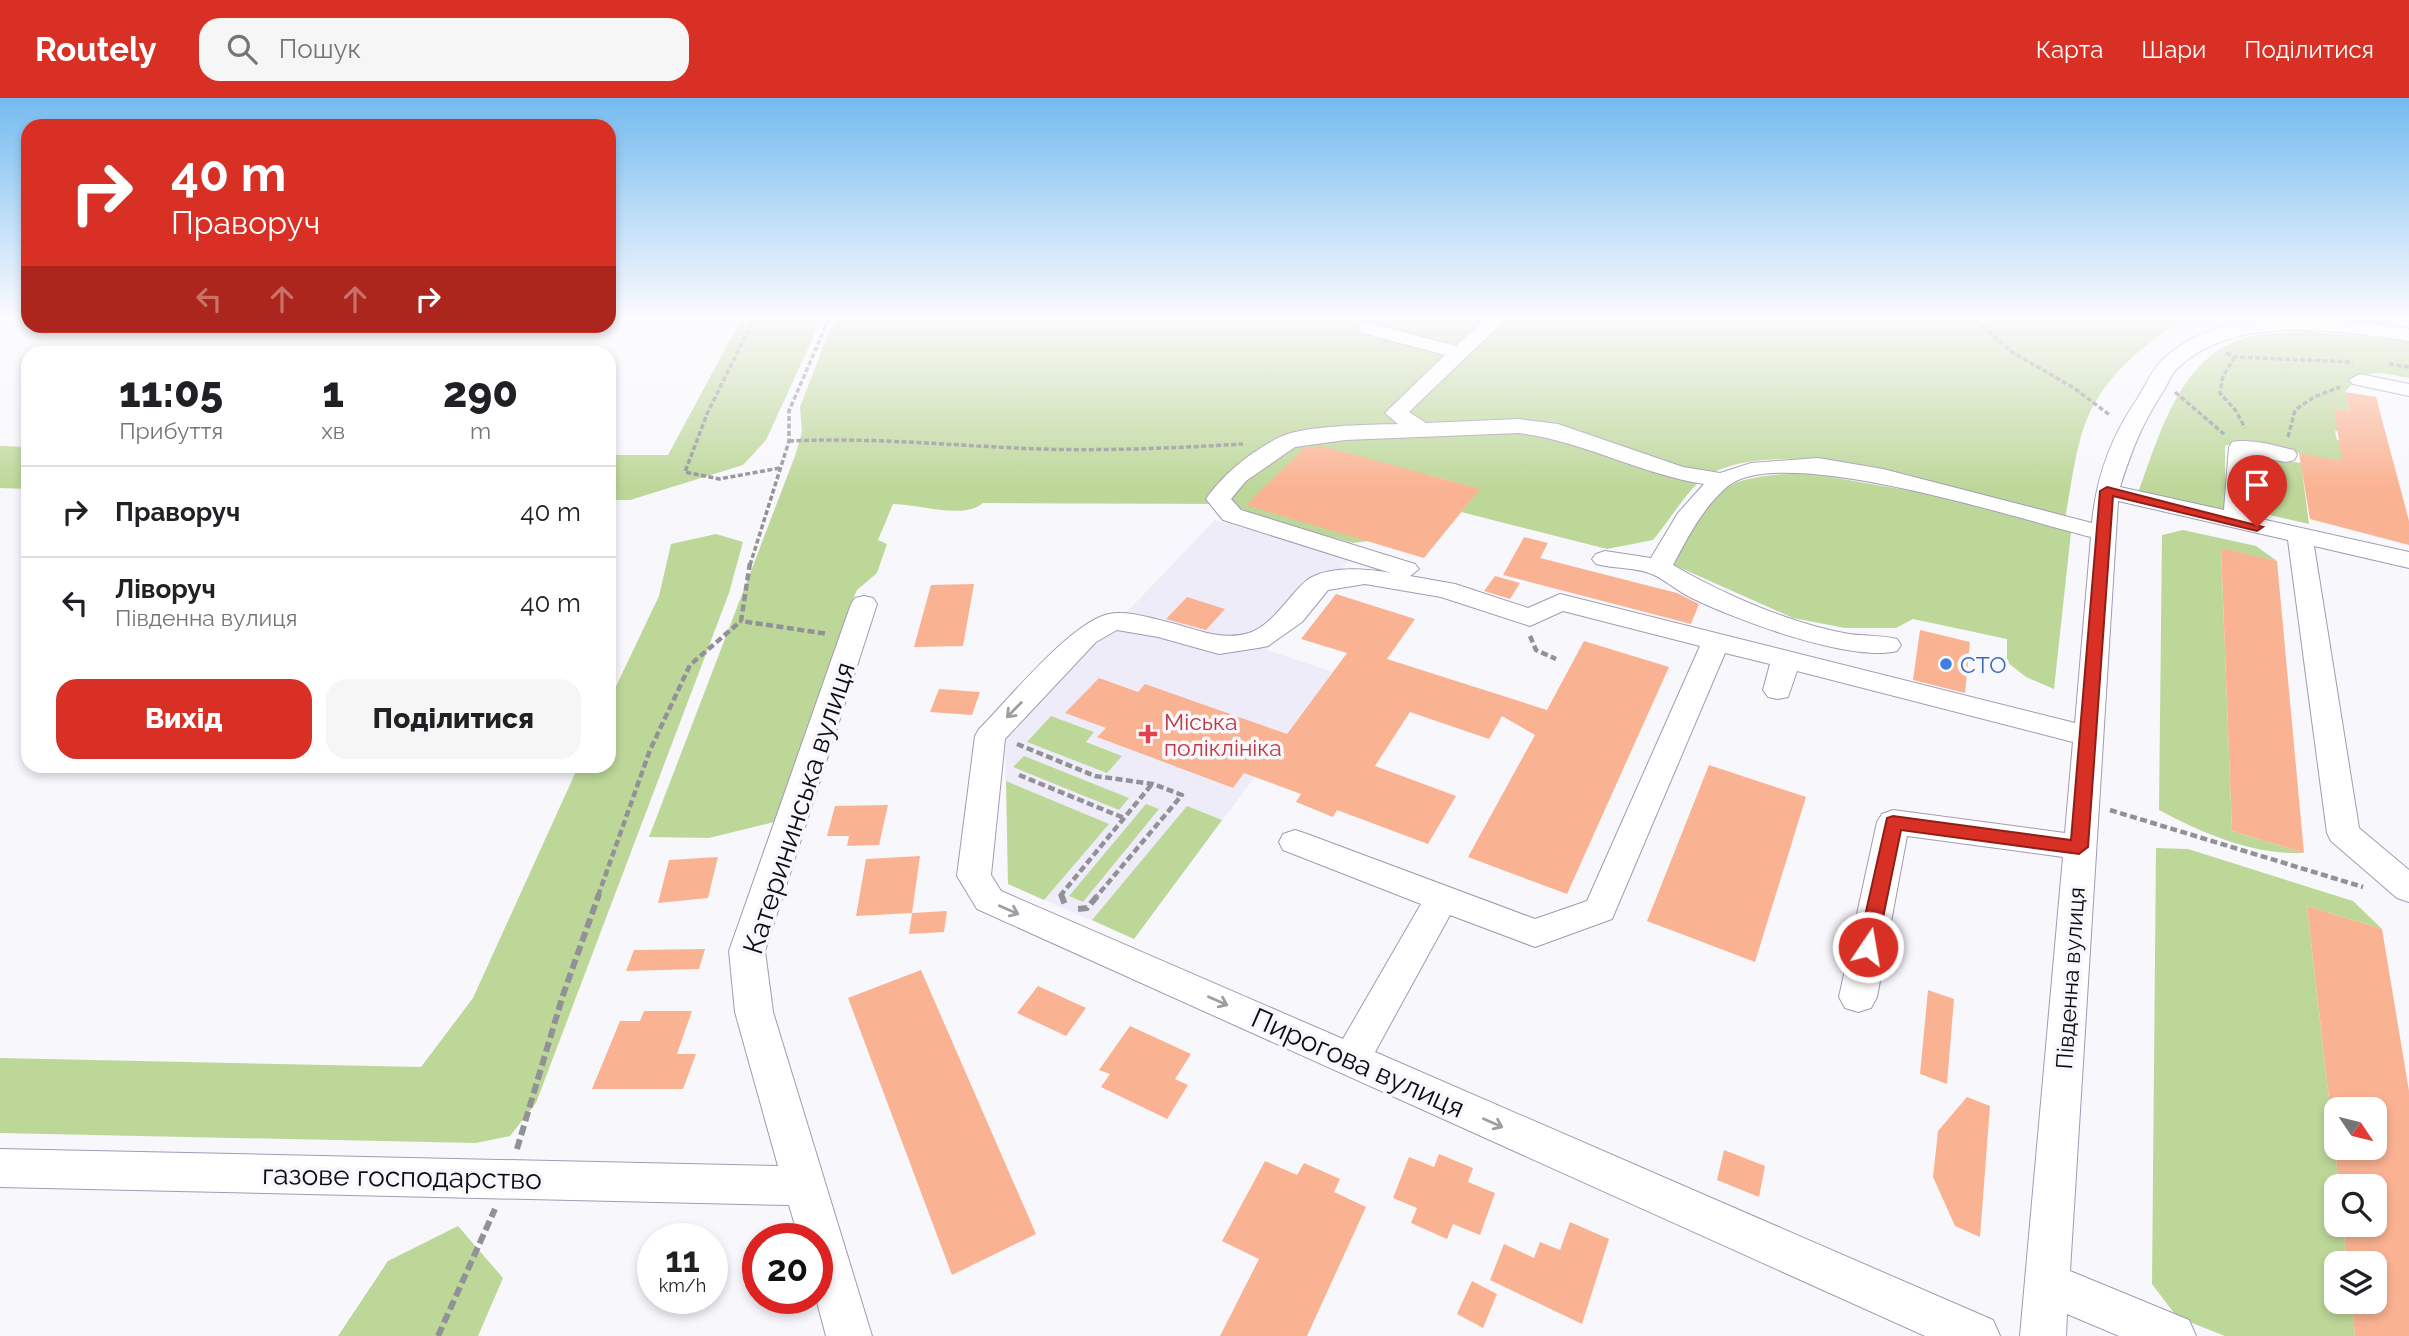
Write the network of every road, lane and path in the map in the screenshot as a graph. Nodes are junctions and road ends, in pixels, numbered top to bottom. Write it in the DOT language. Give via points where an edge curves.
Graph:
graph roads {
  1 [pos="727,374"];
  2 [pos="805,374"];
  3 [pos="1438,374"];
  4 [pos="2049,374"];
  5 [pos="2164,374"];
  6 [pos="2223,374"];
  7 [pos="2352,374"];
  8 [pos="2363,374"];
  9 [pos="2384,374"];
  10 [pos="2159,381"];
  11 [pos="2386,385"];
  12 [pos="2409,390"];
  13 [pos="1420,429"];
  14 [pos="2128,429"];
  15 [pos="789,441"];
  16 [pos="1289,441"];
  17 [pos="2240,447"];
  18 [pos="2287,456"];
  19 [pos="780,468"];
  20 [pos="1720,480"];
  21 [pos="2107,491"];
  22 [pos="2235,522"];
  23 [pos="2104,533"];
  24 [pos="2300,537"];
  25 [pos="1605,559"];
  26 [pos="2409,560"];
  27 [pos="1659,567"];
  28 [pos="1446,590"];
  29 [pos="864,604"];
  30 [pos="1530,618"];
  31 [pos="741,621"];
  32 [pos="853,638"];
  33 [pos="1716,642"];
  34 [pos="1887,645"];
  35 [pos="1556,659"];
  36 [pos="1785,660"];
  37 [pos="1778,690"];
  38 [pos="1025,735"];
  39 [pos="2088,736"];
  40 [pos="1019,775"];
  41 [pos="1153,784"];
  42 [pos="2082,802"];
  43 [pos="1124,818"];
  44 [pos="1295,842"];
  45 [pos="2079,847"];
  46 [pos="2409,888"];
  47 [pos="2371,889"];
  48 [pos="1442,898"];
  49 [pos="1858,998"];
  50 [pos="1351,1060"];
  51 [pos="0,1168"];
  52 [pos="508,1180"];
  53 [pos="805,1186"];
  54 [pos="2048,1284"];
  55 [pos="438,1336"];
  56 [pos="849,1336"];
  57 [pos="1977,1336"];
  58 [pos="2043,1336"];
  59 [pos="2173,1336"];
  1 -- 19 [label="path" via="685,472 719,478"];
  2 -- 15 [label="path" via="789,411"];
  3 -- 13 [label="street" via="1396,413"];
  4 -- 14 [label="path"];
  5 -- 10 [label="street, Південна вулиця"];
  6 -- 17 [label="path" via="2220,393 2245,428"];
  7 -- 18 [label="path" via="2295,410"];
  8 -- 11 [label="street"];
  9 -- 11 [label="path"];
  10 -- 14 [label="street, Південна вулиця"];
  10 -- 17 [label="path"];
  11 -- 12 [label="street"];
  13 -- 16 [label="street"];
  13 -- 20 [label="street" via="1518,426 1558,431 1679,473"];
  14 -- 21 [label="street, Південна вулиця"];
  15 -- 16 [label="path" via="857,438 1041,449 1167,449"];
  15 -- 19 [label="path"];
  16 -- 28 [label="street" via="1238,476 1218,499 1232,515 1398,564"];
  17 -- 18 [label="street"];
  17 -- 22 [label="street"];
  19 -- 31 [label="path" via="752,551"];
  20 -- 23 [label="street" via="1751,470 1818,465 1883,476"];
  20 -- 27 [label="street" via="1687,518"];
  21 -- 22 [label="street"];
  21 -- 23 [label="street, Південна вулиця"];
  22 -- 24 [label="street"];
  23 -- 39 [label="street, Південна вулиця"];
  24 -- 26 [label="street"];
  24 -- 46 [label="street" via="2343,833"];
  25 -- 27 [label="street"];
  27 -- 34 [label="street" via="1697,590 1771,620 1846,642"];
  28 -- 30 [label="street"];
  28 -- 50 [label="street, Пирогова вулиця, one-way" via="1365,576 1320,583 1292,616 1258,640 1219,645 1113,621 1086,636 990,736 974,876 989,900"];
  29 -- 32 [label="street, Катерининська вулиця"];
  30 -- 33 [label="street" via="1560,602"];
  30 -- 35 [label="path" via="1535,650"];
  31 -- 32 [label="path"];
  31 -- 52 [label="path" via="690,665 650,750 563,995"];
  32 -- 53 [label="street, Катерининська вулиця" via="747,951 754,1012"];
  33 -- 36 [label="street"];
  33 -- 48 [label="street" via="1600,910 1535,933"];
  36 -- 37 [label="street"];
  36 -- 39 [label="street"];
  38 -- 41 [label="path" via="1016,744 1096,776"];
  39 -- 42 [label="street, Південна вулиця"];
  40 -- 43 [label="path"];
  41 -- 43 [label="path"];
  41 -- 43 [label="path" via="1182,796 1087,908 1066,909 1060,895"];
  42 -- 45 [label="street, Південна вулиця"];
  42 -- 47 [label="path"];
  44 -- 48 [label="street"];
  45 -- 49 [label="street" via="1893,822"];
  45 -- 54 [label="street, Південна вулиця"];
  48 -- 50 [label="street"];
  50 -- 57 [label="street, Пирогова вулиця, one-way"];
  51 -- 52 [label="street, газове господарство"];
  52 -- 53 [label="street, газове господарство"];
  52 -- 55 [label="path"];
  53 -- 56 [label="street, Катерининська вулиця"];
  54 -- 58 [label="street, Південна вулиця"];
  54 -- 59 [label="street"];
}
